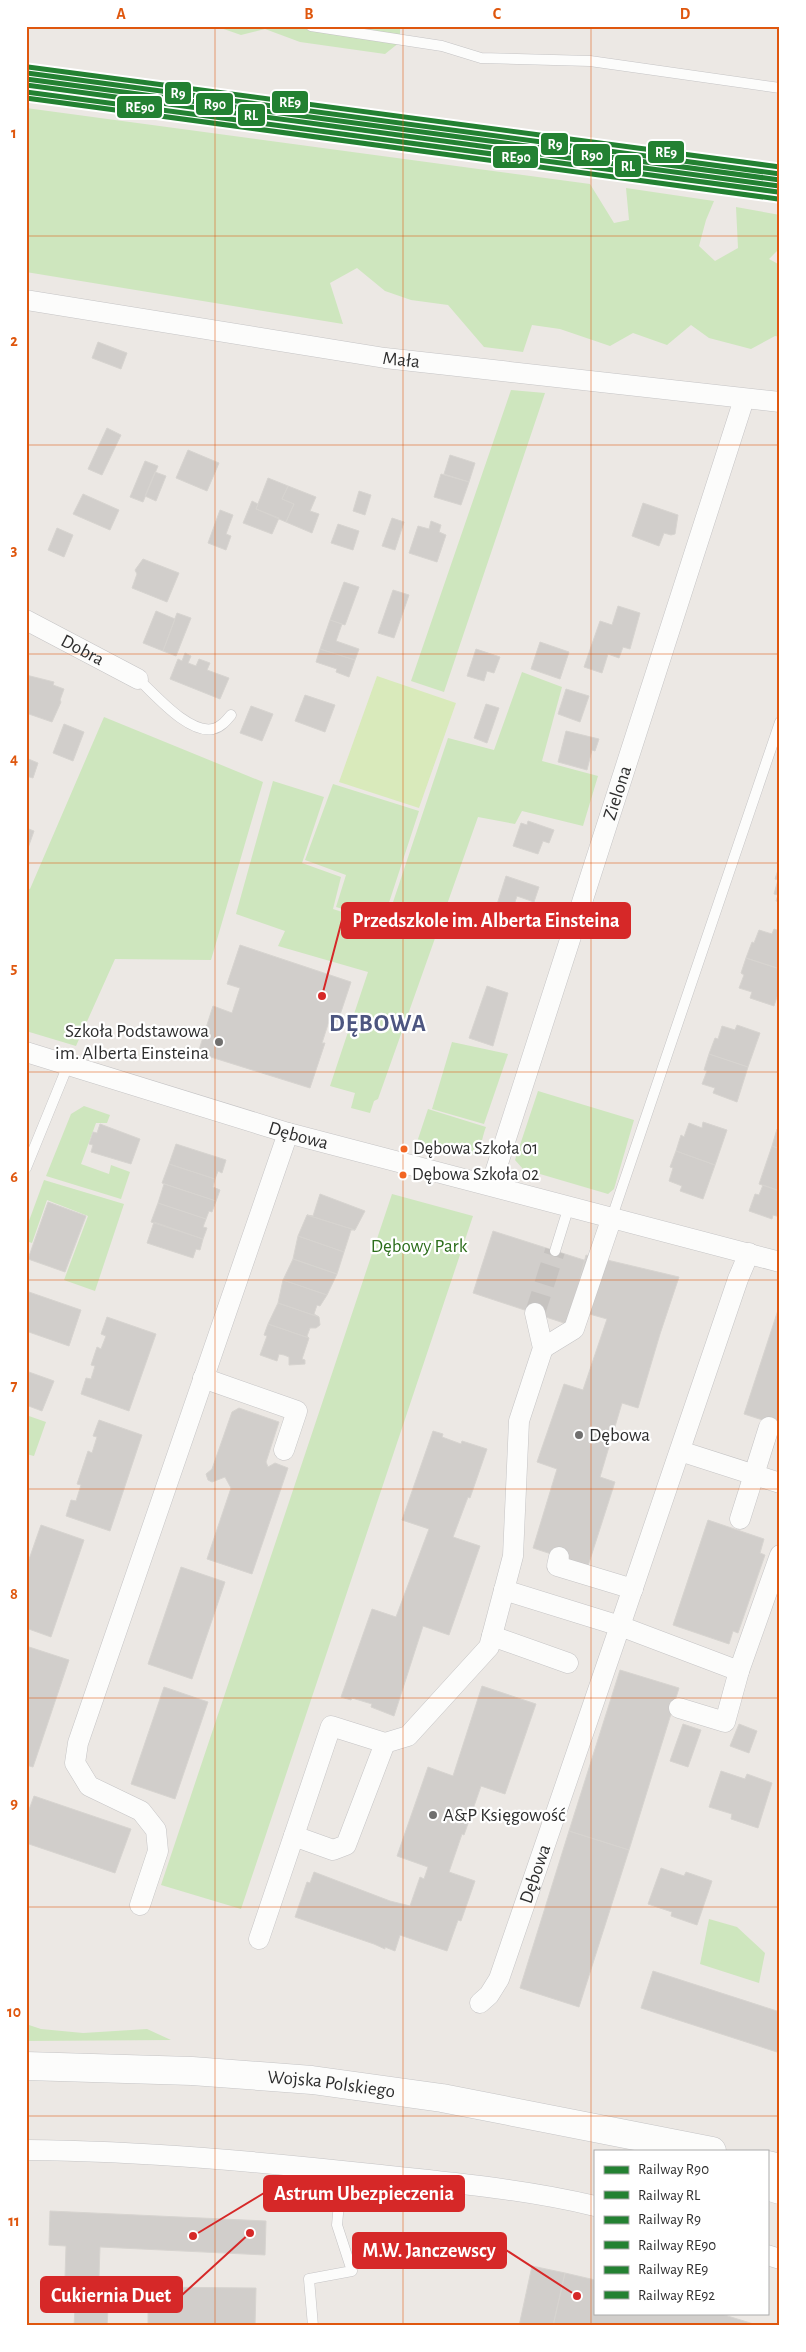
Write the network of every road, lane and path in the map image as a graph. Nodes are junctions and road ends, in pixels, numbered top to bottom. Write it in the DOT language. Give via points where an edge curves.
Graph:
graph roads {
  1 [pos="311,26"];
  2 [pos="780,88"];
  3 [pos="26,300"];
  4 [pos="744,399"];
  5 [pos="780,402"];
  6 [pos="26,620"];
  7 [pos="138,679"];
  8 [pos="231,715"];
  9 [pos="780,722"];
  10 [pos="26,1052"];
  11 [pos="68,1065"];
  12 [pos="288,1133"];
  13 [pos="26,1168"];
  14 [pos="491,1185"];
  15 [pos="569,1206"];
  16 [pos="612,1217"];
  17 [pos="555,1251"];
  18 [pos="749,1253"];
  19 [pos="780,1262"];
  20 [pos="535,1313"];
  21 [pos="543,1348"];
  22 [pos="203,1378"];
  23 [pos="769,1427"];
  24 [pos="284,1450"];
  25 [pos="680,1451"];
  26 [pos="754,1475"];
  27 [pos="780,1484"];
  28 [pos="740,1519"];
  29 [pos="780,1555"];
  30 [pos="559,1557"];
  31 [pos="633,1588"];
  32 [pos="504,1590"];
  33 [pos="620,1626"];
  34 [pos="492,1636"];
  35 [pos="568,1663"];
  36 [pos="739,1671"];
  37 [pos="679,1708"];
  38 [pos="384,1743"];
  39 [pos="294,1836"];
  40 [pos="140,1905"];
  41 [pos="259,1939"];
  42 [pos="477,2007"];
  43 [pos="26,2066"];
  44 [pos="632,2137"];
  45 [pos="26,2150"];
  46 [pos="664,2150"];
  47 [pos="706,2150"];
  48 [pos="342,2170"];
  49 [pos="768,2186"];
  50 [pos="780,2190"];
  51 [pos="594,2206"];
  52 [pos="768,2255"];
  53 [pos="780,2259"];
  54 [pos="313,2326"];
  1 -- 2 [label="lane" via="442,46 481,58 590,61"];
  3 -- 4 [label="street, Mała" via="385,358"];
  4 -- 5 [label="street, Mała"];
  4 -- 14 [label="street, Zielona"];
  6 -- 7 [label="street, Dobra"];
  7 -- 8 [label="lane" via="182,720 198,728 213,729"];
  9 -- 16 [label="lane"];
  10 -- 11 [label="street, Dębowa"];
  11 -- 12 [label="street, Dębowa"];
  11 -- 13 [label="lane"];
  12 -- 14 [label="street, Dębowa"];
  12 -- 22 [label="street"];
  14 -- 15 [label="street, Dębowa"];
  15 -- 16 [label="street, Dębowa"];
  15 -- 17 [label="lane"];
  16 -- 18 [label="street, Dębowa"];
  16 -- 21 [label="street" via="574,1329"];
  18 -- 19 [label="street, Dębowa"];
  18 -- 25 [label="street, Dębowa"];
  20 -- 21 [label="street"];
  21 -- 32 [label="street" via="519,1421 513,1556"];
  22 -- 24 [label="street" via="297,1411"];
  22 -- 40 [label="street" via="78,1743 76,1763 89,1786 141,1811 156,1830 158,1851"];
  23 -- 26 [label="street"];
  25 -- 26 [label="street"];
  25 -- 31 [label="street, Dębowa"];
  26 -- 27 [label="street"];
  26 -- 28 [label="street"];
  29 -- 36 [label="street"];
  30 -- 31 [label="street" via="556,1566"];
  31 -- 33 [label="street, Dębowa"];
  32 -- 33 [label="street"];
  32 -- 34 [label="street"];
  33 -- 36 [label="street"];
  33 -- 42 [label="street, Dębowa" via="499,1979"];
  34 -- 35 [label="street"];
  34 -- 38 [label="street" via="489,1647 408,1736"];
  36 -- 37 [label="street" via="725,1722"];
  38 -- 39 [label="street" via="346,1845 333,1850"];
  38 -- 39 [label="street" via="330,1726"];
  39 -- 41 [label="street"];
  43 -- 44 [label="main road, Wojska Polskiego" via="182,2070 312,2080 549,2117"];
  44 -- 46 [label="main road, Wojska Polskiego"];
  44 -- 47 [label="main road, Wojska Polskiego"];
  45 -- 48 [label="street" via="188,2155"];
  48 -- 51 [label="street" via="551,2196"];
  48 -- 54 [label="lane" via="337,2225 352,2271 309,2279"];
  49 -- 50 [label="main road"];
  52 -- 53 [label="street"];
}
